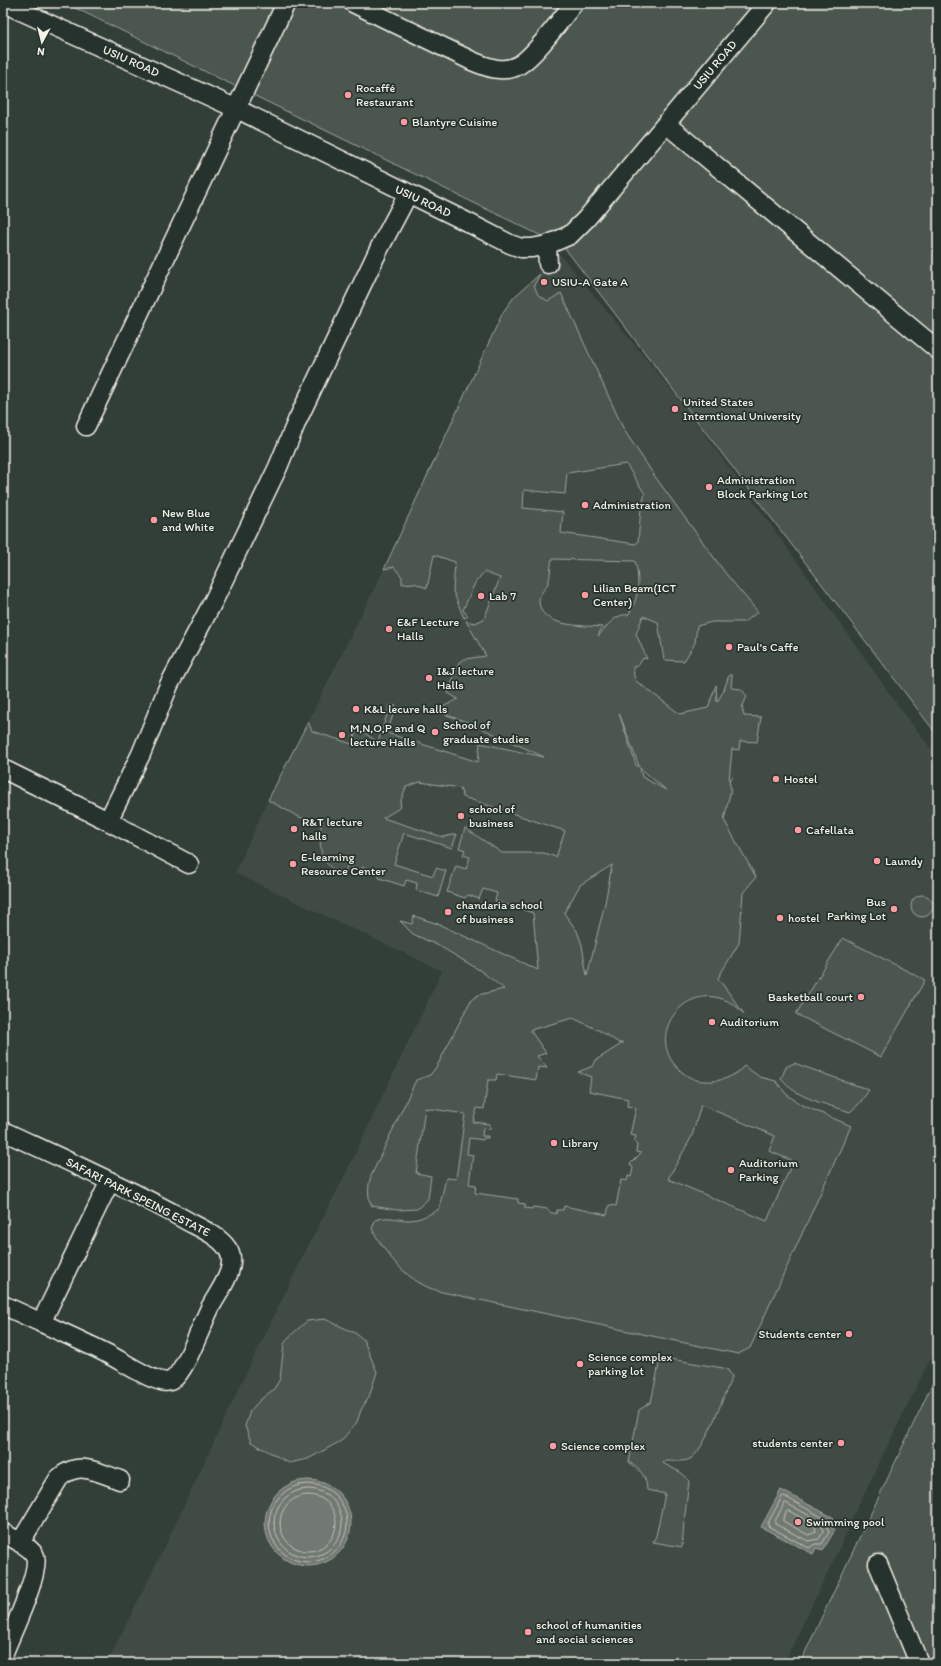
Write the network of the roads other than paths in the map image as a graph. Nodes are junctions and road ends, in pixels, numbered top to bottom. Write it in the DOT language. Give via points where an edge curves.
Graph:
graph roads {
  1 [pos="3,3"];
  2 [pos="286,3"];
  3 [pos="353,3"];
  4 [pos="574,3"];
  5 [pos="767,3"];
  6 [pos="235,108"];
  7 [pos="666,124"];
  8 [pos="408,194"];
  9 [pos="547,245"];
  10 [pos="548,264"];
  11 [pos="938,350"];
  12 [pos="86,426"];
  13 [pos="3,769"];
  14 [pos="108,821"];
  15 [pos="189,864"];
  16 [pos="3,1131"];
  17 [pos="110,1181"];
  18 [pos="3,1305"];
  19 [pos="41,1323"];
  20 [pos="120,1480"];
  21 [pos="3,1533"];
  22 [pos="20,1543"];
  23 [pos="878,1564"];
  24 [pos="3,1655"];
  25 [pos="919,1663"];
  1 -- 6 [label="street, USIU ROAD"];
  2 -- 6 [label="street"];
  3 -- 4 [label="street" via="472,61 497,70 519,66 525,61"];
  5 -- 7 [label="street, USIU ROAD"];
  6 -- 8 [label="street, USIU ROAD"];
  6 -- 12 [label="street"];
  7 -- 9 [label="street, USIU ROAD" via="586,219 570,235"];
  7 -- 11 [label="street"];
  8 -- 9 [label="street, USIU ROAD" via="510,244 521,248"];
  8 -- 14 [label="street" via="379,249 226,574 169,685 141,754"];
  9 -- 10 [label="street"];
  13 -- 14 [label="street"];
  14 -- 15 [label="street"];
  16 -- 17 [label="street, SAFARI PARK SPEING ESTATE"];
  17 -- 19 [label="street"];
  17 -- 19 [label="street, SAFARI PARK SPEING ESTATE" via="219,1239 232,1255 228,1274 203,1320 182,1370 166,1382 153,1378"];
  18 -- 19 [label="street, SAFARI PARK SPEING ESTATE"];
  20 -- 22 [label="street" via="88,1469 77,1468 68,1471 59,1478"];
  21 -- 22 [label="street"];
  22 -- 24 [label="street" via="35,1556 36,1570"];
  23 -- 25 [label="street"];
}
